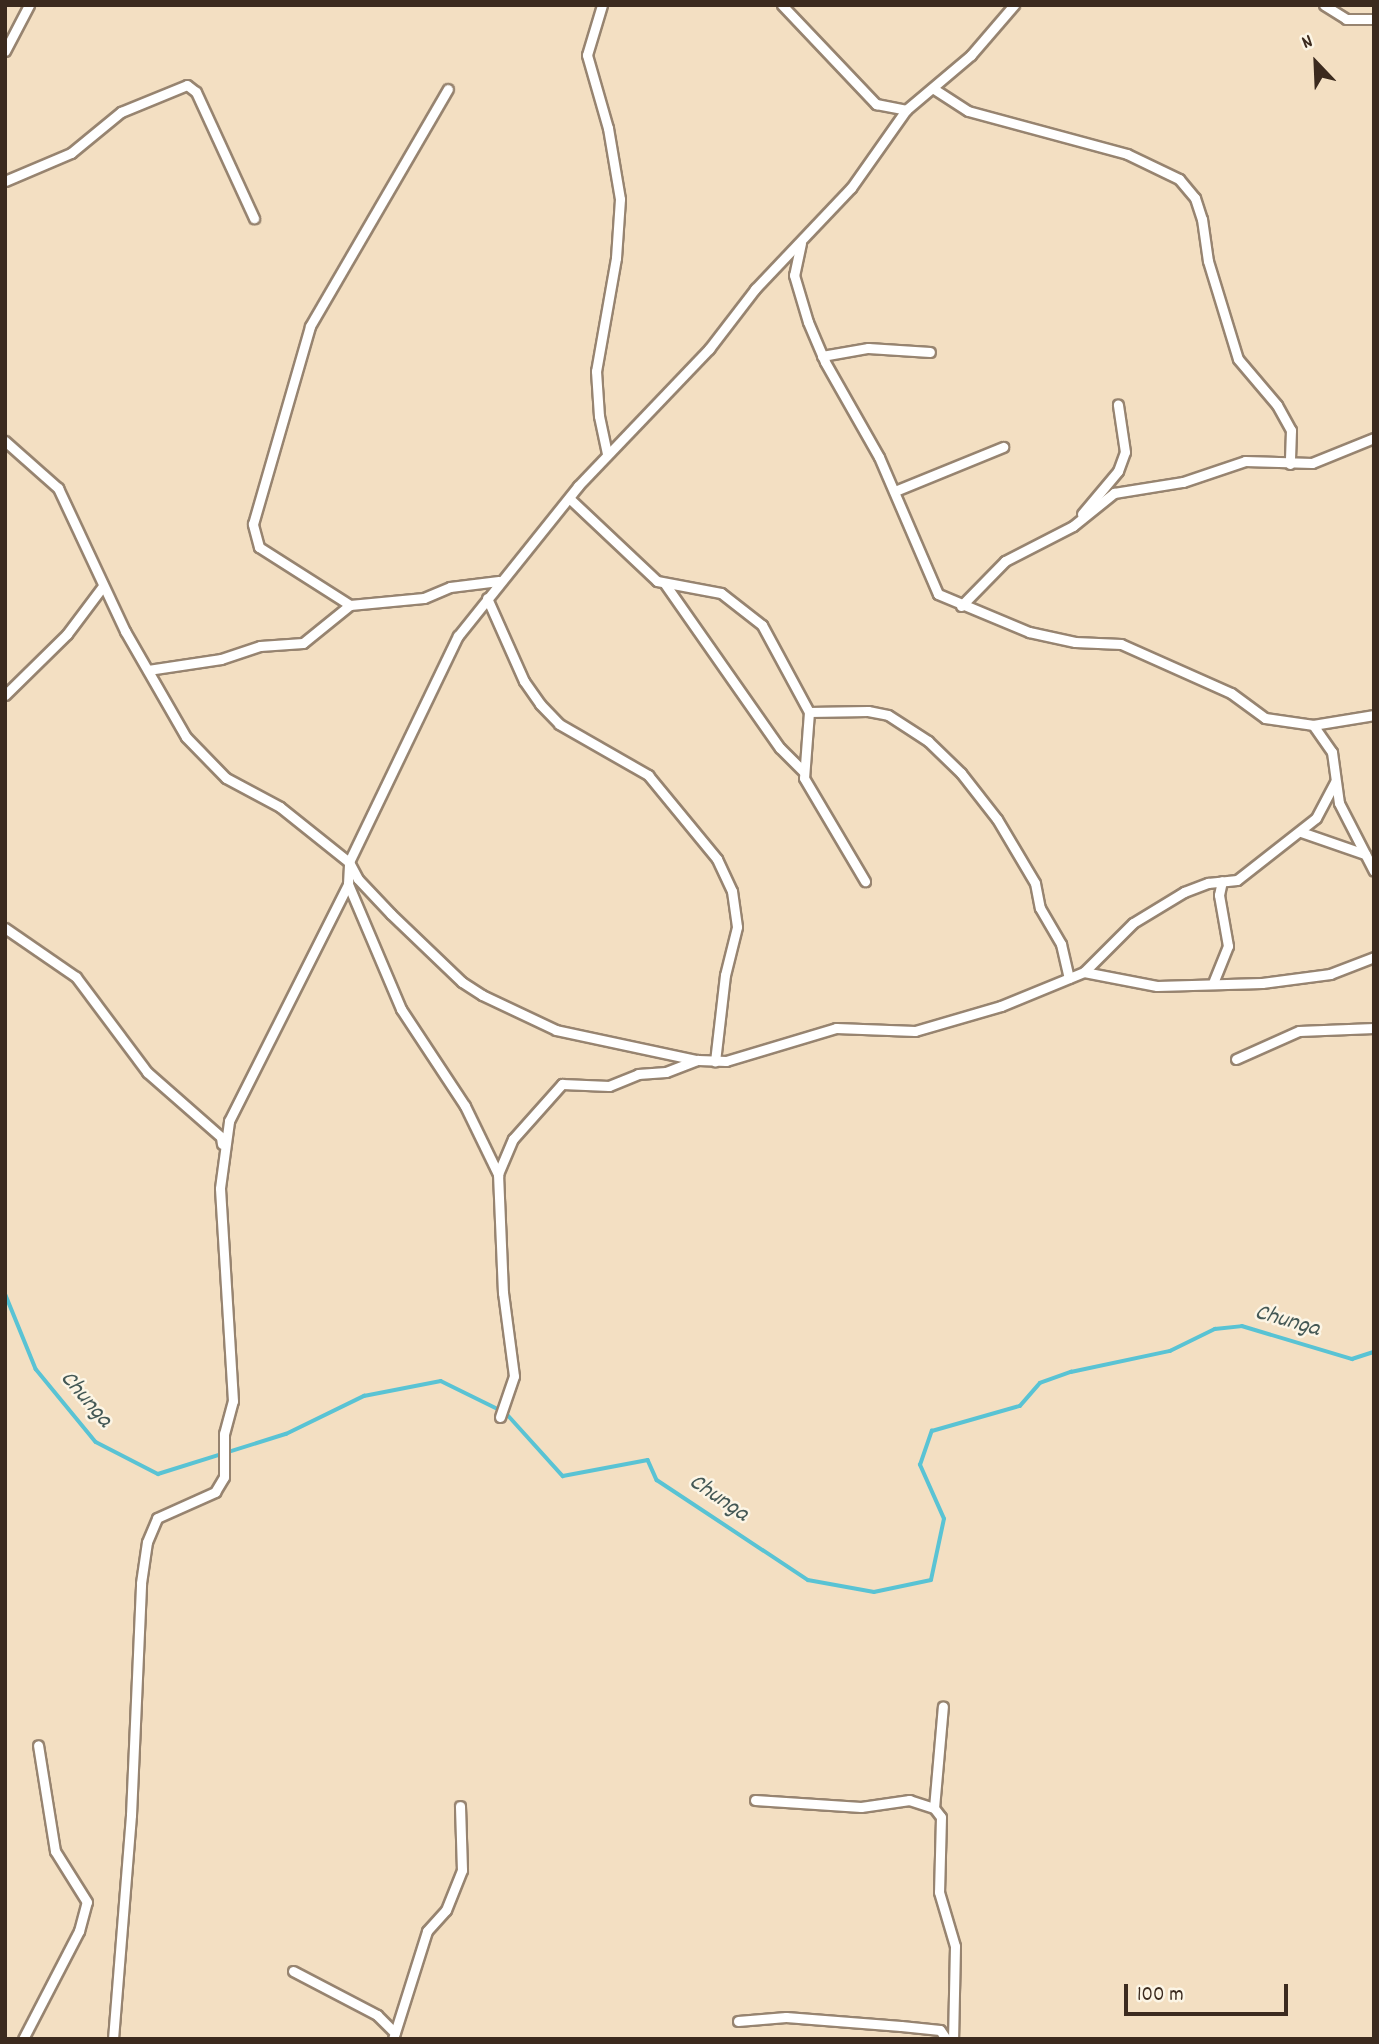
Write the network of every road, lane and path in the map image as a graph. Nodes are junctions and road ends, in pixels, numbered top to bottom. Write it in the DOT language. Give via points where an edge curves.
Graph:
graph roads {
  1 [pos="29,5"];
  2 [pos="602,5"];
  3 [pos="782,5"];
  4 [pos="1014,5"];
  5 [pos="1324,5"];
  6 [pos="1374,19"];
  7 [pos="5,51"];
  8 [pos="448,89"];
  9 [pos="934,89"];
  10 [pos="906,110"];
  11 [pos="5,181"];
  12 [pos="254,218"];
  13 [pos="800,243"];
  14 [pos="930,352"];
  15 [pos="822,356"];
  16 [pos="1118,405"];
  17 [pos="1374,438"];
  18 [pos="5,441"];
  19 [pos="1003,447"];
  20 [pos="607,454"];
  21 [pos="1290,464"];
  22 [pos="894,491"];
  23 [pos="569,498"];
  24 [pos="1073,526"];
  25 [pos="499,581"];
  26 [pos="665,584"];
  27 [pos="103,586"];
  28 [pos="487,598"];
  29 [pos="350,605"];
  30 [pos="961,606"];
  31 [pos="148,670"];
  32 [pos="5,695"];
  33 [pos="809,712"];
  34 [pos="1374,715"];
  35 [pos="1313,725"];
  36 [pos="804,772"];
  37 [pos="1335,782"];
  38 [pos="1301,832"];
  39 [pos="1371,857"];
  40 [pos="349,862"];
  41 [pos="1374,871"];
  42 [pos="865,881"];
  43 [pos="1222,881"];
  44 [pos="348,884"];
  45 [pos="5,928"];
  46 [pos="1374,957"];
  47 [pos="1084,972"];
  48 [pos="1069,978"];
  49 [pos="1213,983"];
  50 [pos="1374,1028"];
  51 [pos="1236,1059"];
  52 [pos="698,1060"];
  53 [pos="715,1061"];
  54 [pos="222,1150"];
  55 [pos="498,1174"];
  56 [pos="500,1417"];
  57 [pos="943,1706"];
  58 [pos="38,1745"];
  59 [pos="755,1800"];
  60 [pos="460,1806"];
  61 [pos="934,1808"];
  62 [pos="293,1971"];
  63 [pos="738,2021"];
  64 [pos="394,2036"];
  65 [pos="23,2039"];
  66 [pos="113,2039"];
  67 [pos="946,2039"];
  68 [pos="953,2039"];
  1 -- 7 [label="street"];
  2 -- 20 [label="street" via="587,55 608,128 620,199 616,258 596,371"];
  3 -- 10 [label="street" via="876,104"];
  4 -- 9 [label="street"];
  5 -- 6 [label="street" via="1346,19"];
  8 -- 29 [label="street" via="310,326 253,524 259,547"];
  9 -- 10 [label="street"];
  9 -- 21 [label="street" via="968,111 1128,154 1180,179 1195,198 1202,219 1208,261 1238,359 1277,405 1291,430"];
  10 -- 13 [label="street" via="851,188"];
  11 -- 12 [label="street" via="71,153 121,112 187,85 196,92"];
  13 -- 15 [label="street" via="794,275"];
  13 -- 20 [label="street" via="755,289 709,349"];
  14 -- 15 [label="street" via="868,348"];
  15 -- 22 [label="street"];
  16 -- 24 [label="street" via="1125,453 1118,471"];
  17 -- 21 [label="street" via="1312,463"];
  18 -- 27 [label="street" via="58,488"];
  19 -- 22 [label="street"];
  20 -- 23 [label="street"];
  21 -- 24 [label="street" via="1245,461 1183,482 1114,492"];
  22 -- 30 [label="street" via="938,594"];
  23 -- 25 [label="street"];
  23 -- 26 [label="street"];
  24 -- 30 [label="street" via="1005,561"];
  25 -- 28 [label="street"];
  25 -- 29 [label="street" via="450,587 424,598"];
  26 -- 33 [label="street" via="722,593 755,616 774,641"];
  26 -- 36 [label="street" via="780,748"];
  27 -- 31 [label="street"];
  27 -- 32 [label="street" via="67,634"];
  28 -- 40 [label="street" via="458,636"];
  28 -- 53 [label="street" via="524,681 540,704 559,724 648,775 717,859 732,891 737,927 725,975"];
  29 -- 31 [label="street" via="303,643 260,646 221,659"];
  30 -- 35 [label="street" via="1030,632 1075,642 1121,644 1231,693 1265,718"];
  31 -- 40 [label="street" via="186,737 226,778 280,807"];
  33 -- 36 [label="street"];
  33 -- 48 [label="street" via="868,711 900,720 961,773 997,819 1034,883 1040,908 1065,954"];
  34 -- 35 [label="street"];
  35 -- 37 [label="street" via="1332,752"];
  36 -- 42 [label="street"];
  37 -- 38 [label="street" via="1316,818"];
  37 -- 39 [label="street" via="1339,803"];
  38 -- 39 [label="street"];
  38 -- 43 [label="street" via="1237,880"];
  39 -- 41 [label="street"];
  40 -- 44 [label="street"];
  40 -- 52 [label="street" via="358,879 462,982 516,1015 556,1030"];
  43 -- 47 [label="street" via="1184,892 1147,914"];
  43 -- 49 [label="street" via="1219,895 1228,946"];
  44 -- 54 [label="street" via="243,1090"];
  44 -- 55 [label="street" via="401,1009 465,1106"];
  45 -- 54 [label="street" via="76,977 147,1072 221,1137"];
  46 -- 49 [label="street" via="1331,974 1290,981"];
  47 -- 48 [label="street"];
  47 -- 49 [label="street" via="1157,986"];
  48 -- 53 [label="street" via="940,1025 902,1031 836,1028"];
  50 -- 51 [label="street" via="1299,1031"];
  52 -- 53 [label="street"];
  52 -- 55 [label="street" via="609,1086 562,1084 513,1139"];
  54 -- 66 [label="street" via="223,1274 233,1401 224,1434 224,1477 215,1492 157,1518 147,1542"];
  55 -- 56 [label="street" via="503,1293 514,1376"];
  57 -- 61 [label="street"];
  58 -- 65 [label="street" via="55,1851 87,1902 79,1931"];
  59 -- 61 [label="street" via="862,1807 909,1800"];
  60 -- 64 [label="street" via="462,1870 446,1910 427,1931"];
  61 -- 68 [label="street" via="941,1817 939,1892 955,1946"];
  62 -- 64 [label="street" via="377,2015"];
  63 -- 67 [label="street" via="786,2017 901,2026 940,2030"];
}
